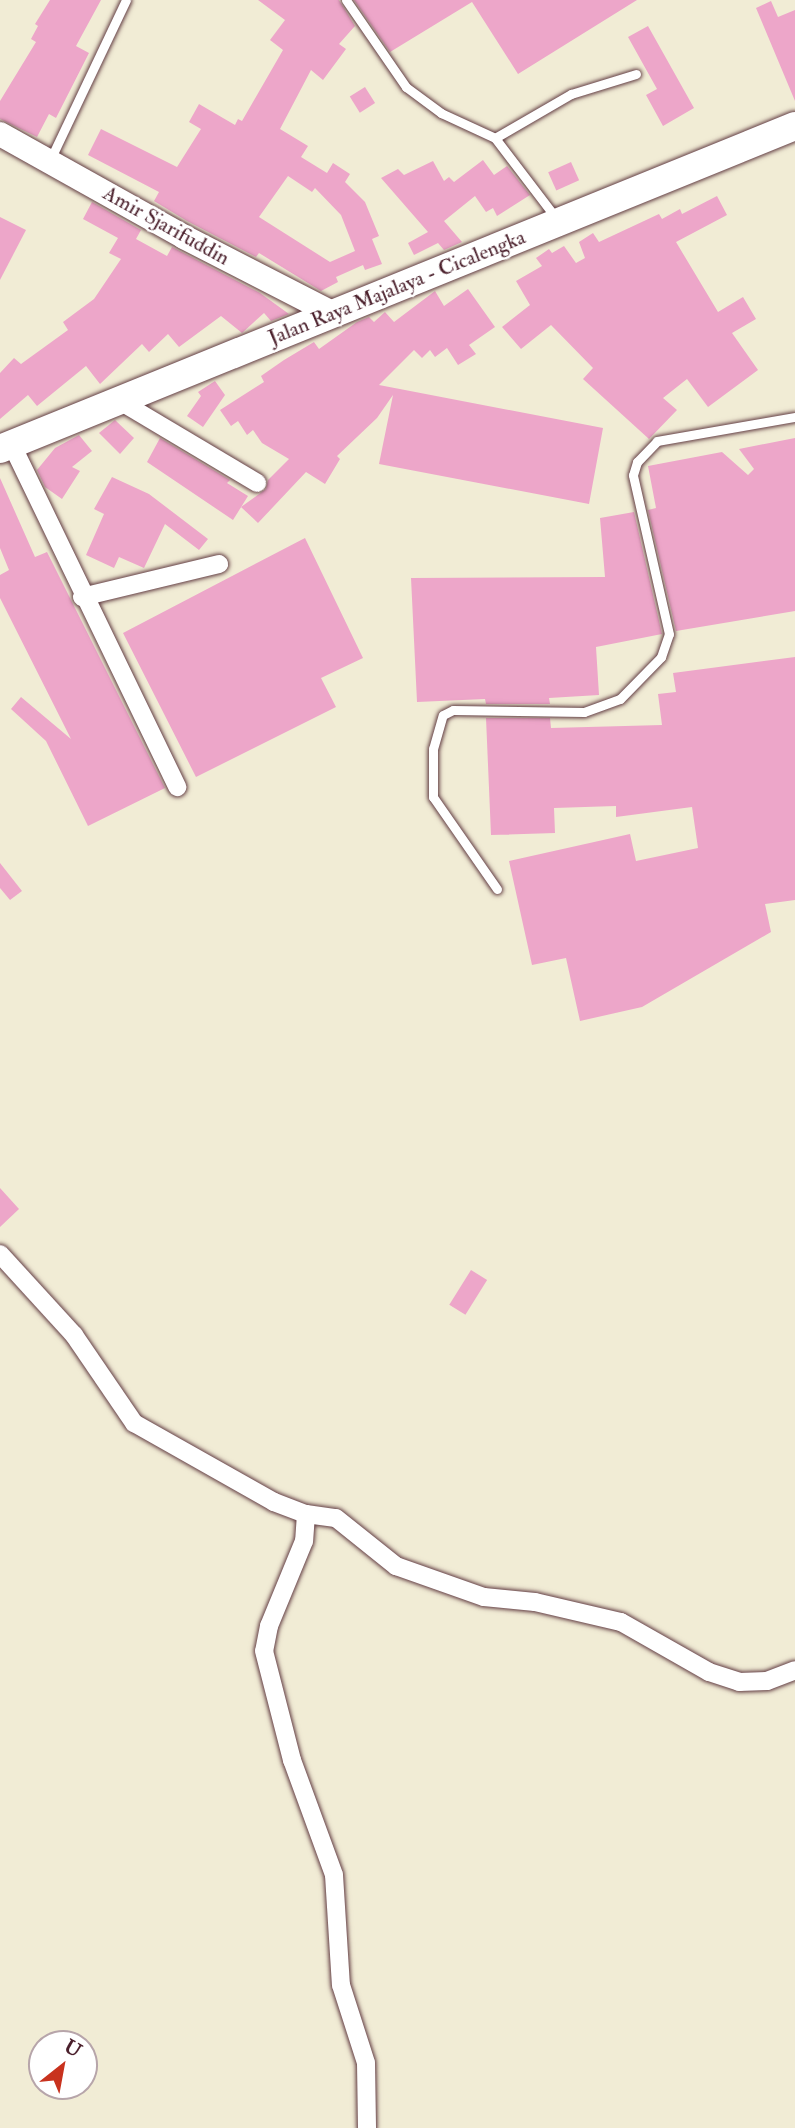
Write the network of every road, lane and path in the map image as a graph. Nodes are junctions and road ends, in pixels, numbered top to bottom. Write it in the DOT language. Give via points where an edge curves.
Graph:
graph roads {
  1 [pos="126,0"];
  2 [pos="346,0"];
  3 [pos="636,74"];
  4 [pos="795,127"];
  5 [pos="0,134"];
  6 [pos="495,138"];
  7 [pos="49,161"];
  8 [pos="559,223"];
  9 [pos="334,314"];
  10 [pos="118,400"];
  11 [pos="795,417"];
  12 [pos="6,447"];
  13 [pos="257,483"];
  14 [pos="219,564"];
  15 [pos="82,597"];
  16 [pos="177,787"];
  17 [pos="498,889"];
  18 [pos="0,1254"];
  19 [pos="306,1514"];
  20 [pos="795,1670"];
  21 [pos="367,2128"];
  1 -- 7 [label="lane"];
  2 -- 6 [label="lane" via="406,87 441,113"];
  3 -- 6 [label="lane" via="571,94"];
  4 -- 8 [label="main road, Jalan Raya Majalaya - Cicalengka"];
  5 -- 7 [label="main road, Amir Sjarifuddin"];
  6 -- 8 [label="lane"];
  7 -- 9 [label="main road, Amir Sjarifuddin"];
  8 -- 9 [label="main road, Jalan Raya Majalaya - Cicalengka"];
  9 -- 10 [label="main road, Jalan Raya Majalaya - Cicalengka"];
  10 -- 12 [label="main road, Jalan Raya Majalaya - Cicalengka"];
  10 -- 13 [label="street"];
  11 -- 17 [label="lane" via="657,441 637,462 633,475 669,635 661,657 620,699 584,712 453,710 443,715 434,739 433,797"];
  12 -- 15 [label="street"];
  14 -- 15 [label="street"];
  15 -- 16 [label="street"];
  18 -- 19 [label="street" via="74,1335 134,1423 255,1493"];
  19 -- 20 [label="street" via="336,1518 396,1566 484,1597 535,1602 621,1622 709,1672 739,1682 767,1681"];
  19 -- 21 [label="street" via="304,1541 269,1626 264,1651 292,1760 334,1875 341,1985 366,2063"];
}
